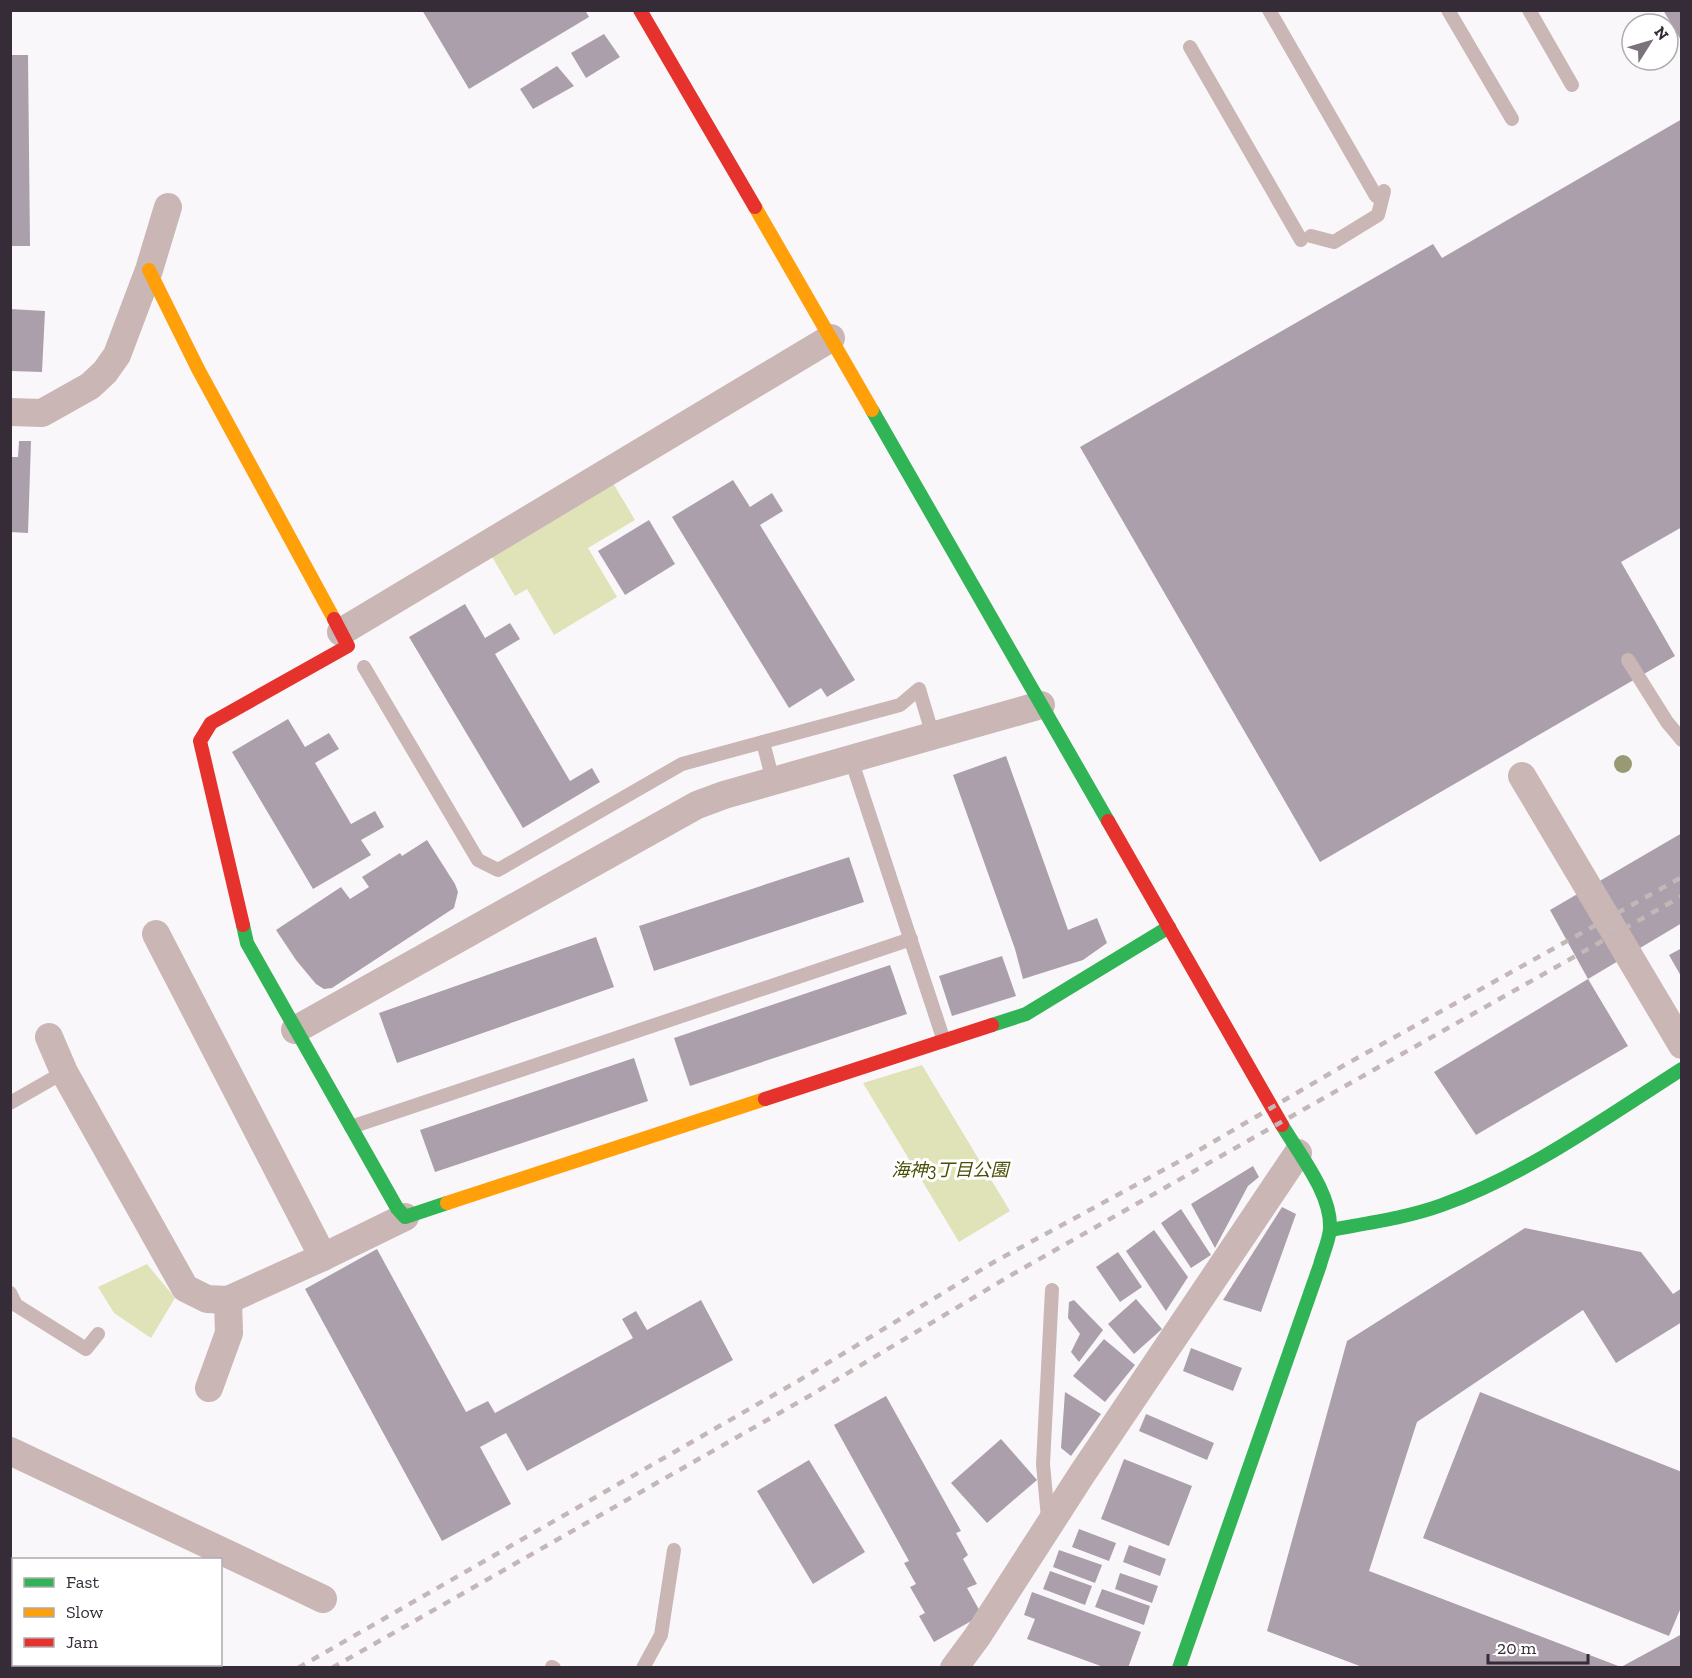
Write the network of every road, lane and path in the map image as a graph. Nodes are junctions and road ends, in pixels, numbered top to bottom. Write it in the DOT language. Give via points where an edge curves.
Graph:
graph roads {
  1 [pos="640,10"];
  2 [pos="1269,10"];
  3 [pos="1448,10"];
  4 [pos="1529,10"];
  5 [pos="1190,47"];
  6 [pos="1572,85"];
  7 [pos="1512,119"];
  8 [pos="168,207"];
  9 [pos="149,270"];
  10 [pos="831,338"];
  11 [pos="10,412"];
  12 [pos="341,632"];
  13 [pos="1628,660"];
  14 [pos="364,667"];
  15 [pos="1041,705"];
  16 [pos="933,736"];
  17 [pos="1682,740"];
  18 [pos="764,742"];
  19 [pos="851,759"];
  20 [pos="1522,776"];
  21 [pos="773,781"];
  22 [pos="1169,927"];
  23 [pos="156,934"];
  24 [pos="910,939"];
  25 [pos="295,1030"];
  26 [pos="49,1036"];
  27 [pos="944,1041"];
  28 [pos="1682,1045"];
  29 [pos="1682,1070"];
  30 [pos="64,1072"];
  31 [pos="10,1103"];
  32 [pos="351,1127"];
  33 [pos="1298,1154"];
  34 [pos="405,1216"];
  35 [pos="1330,1230"];
  36 [pos="323,1257"];
  37 [pos="1052,1290"];
  38 [pos="10,1293"];
  39 [pos="228,1300"];
  40 [pos="98,1334"];
  41 [pos="209,1388"];
  42 [pos="10,1451"];
  43 [pos="1049,1525"];
  44 [pos="674,1550"];
  45 [pos="214,1558"];
  46 [pos="231,1567"];
  47 [pos="323,1599"];
  48 [pos="643,1668"];
  49 [pos="954,1668"];
  50 [pos="1179,1668"];
  1 -- 10 [label="street"];
  2 -- 5 [label="lane" via="1380,194 1378,215 1334,242 1306,238"];
  3 -- 7 [label="lane"];
  4 -- 6 [label="lane"];
  8 -- 9 [label="street"];
  9 -- 11 [label="street" via="117,355 105,372 90,386 42,413"];
  9 -- 12 [label="street" via="198,369"];
  10 -- 12 [label="street"];
  10 -- 15 [label="street"];
  12 -- 25 [label="street" via="348,646 211,723 200,741 247,943"];
  13 -- 17 [label="lane"];
  14 -- 18 [label="lane" via="478,860 498,870 682,764"];
  15 -- 16 [label="street"];
  15 -- 22 [label="street"];
  16 -- 18 [label="lane" via="919,689 900,705"];
  16 -- 19 [label="street"];
  18 -- 21 [label="lane"];
  19 -- 21 [label="street"];
  19 -- 24 [label="lane"];
  20 -- 28 [label="street"];
  21 -- 25 [label="street" via="697,805"];
  22 -- 27 [label="street" via="1026,1014"];
  22 -- 33 [label="street"];
  23 -- 36 [label="street"];
  24 -- 27 [label="lane"];
  24 -- 32 [label="lane"];
  25 -- 32 [label="street"];
  26 -- 30 [label="street"];
  27 -- 34 [label="street"];
  29 -- 35 [label="street" via="1554,1150 1458,1199"];
  30 -- 31 [label="lane"];
  30 -- 39 [label="street" via="185,1288 207,1299"];
  32 -- 34 [label="street"];
  33 -- 35 [label="street" via="1329,1206"];
  33 -- 43 [label="street"];
  34 -- 36 [label="street"];
  35 -- 50 [label="street"];
  36 -- 39 [label="street"];
  37 -- 43 [label="lane" via="1043,1464"];
  38 -- 40 [label="lane" via="16,1305 86,1349"];
  39 -- 41 [label="street" via="229,1333"];
  42 -- 45 [label="street"];
  43 -- 49 [label="street"];
  44 -- 48 [label="lane" via="661,1635"];
  46 -- 47 [label="street"];
}
